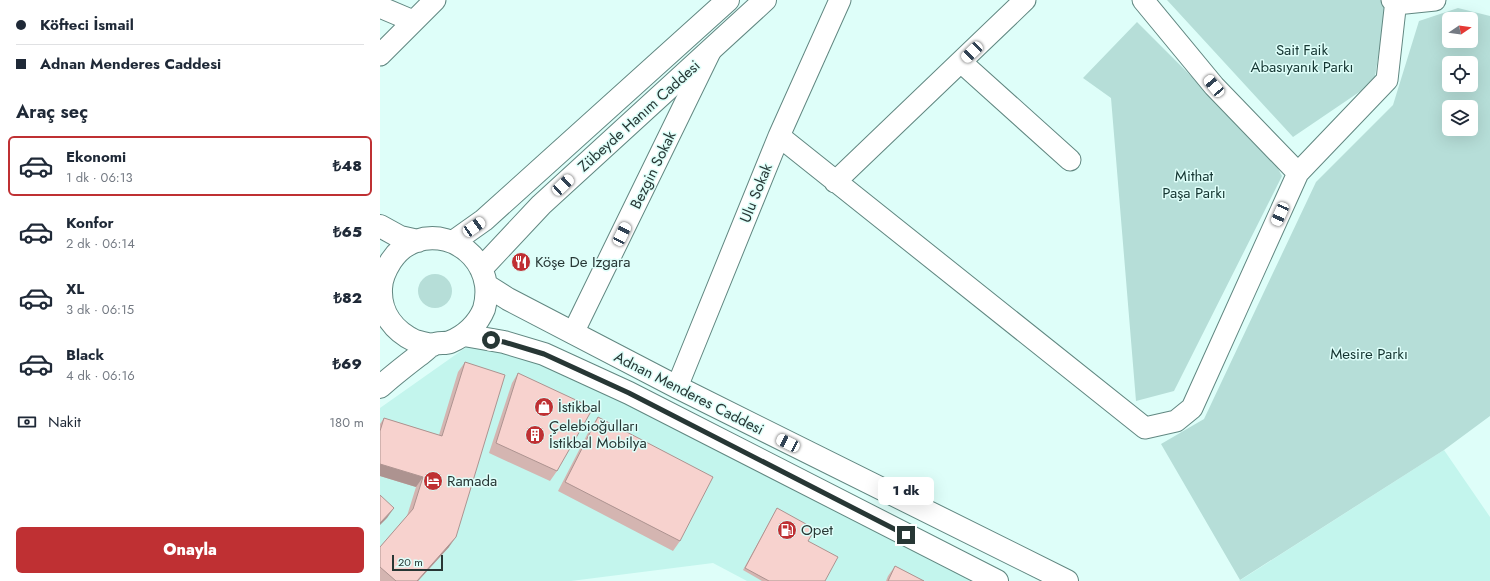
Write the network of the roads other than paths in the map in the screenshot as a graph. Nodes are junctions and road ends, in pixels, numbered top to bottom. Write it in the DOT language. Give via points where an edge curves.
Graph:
graph roads {
  1 [pos="435,0"];
  2 [pos="728,0"];
  3 [pos="765,0"];
  4 [pos="840,0"];
  5 [pos="1025,0"];
  6 [pos="1143,0"];
  7 [pos="1435,0"];
  8 [pos="1395,1"];
  9 [pos="380,7"];
  10 [pos="413,21"];
  11 [pos="711,50"];
  12 [pos="380,55"];
  13 [pos="961,62"];
  14 [pos="779,136"];
  15 [pos="1070,160"];
  16 [pos="1298,173"];
  17 [pos="835,182"];
  18 [pos="380,226"];
  19 [pos="418,241"];
  20 [pos="453,242"];
  21 [pos="483,277"];
  22 [pos="382,310"];
  23 [pos="573,334"];
  24 [pos="464,335"];
  25 [pos="433,345"];
  26 [pos="380,386"];
  27 [pos="677,387"];
  28 [pos="997,581"];
  29 [pos="1067,581"];
  1 -- 10 [label="street"];
  2 -- 20 [label="main road, Zübeyde Hanım Caddesi" via="484,220"];
  3 -- 11 [label="main road, Zübeyde Hanım Caddesi"];
  4 -- 14 [label="street, Ulu Sokak"];
  5 -- 13 [label="street"];
  6 -- 16 [label="street" via="1214,86"];
  7 -- 8 [label="street"];
  8 -- 16 [label="street" via="1388,80"];
  9 -- 10 [label="street"];
  10 -- 12 [label="street"];
  11 -- 21 [label="main road, Zübeyde Hanım Caddesi" via="541,205"];
  11 -- 23 [label="street, Bezgin Sokak"];
  13 -- 15 [label="street"];
  13 -- 17 [label="street"];
  14 -- 17 [label="street"];
  14 -- 27 [label="street, Ulu Sokak"];
  16 -- 17 [label="street" via="1192,408 1176,421 1145,428"];
  18 -- 19 [label="main road"];
  19 -- 20 [label="main road" via="427,238"];
  19 -- 22 [label="main road" via="395,255 385,270 381,288"];
  20 -- 21 [label="main road" via="462,246 476,259"];
  21 -- 23 [label="main road, Adnan Menderes Caddesi" via="508,299"];
  21 -- 24 [label="main road" via="487,292 484,308 476,323"];
  22 -- 25 [label="main road" via="402,334 417,342"];
  23 -- 27 [label="main road, Adnan Menderes Caddesi"];
  24 -- 25 [label="main road" via="449,342"];
  24 -- 28 [label="main road, Adnan Menderes Caddesi" via="504,342 544,354 629,393"];
  25 -- 26 [label="main road"];
  27 -- 29 [label="main road, Adnan Menderes Caddesi"];
}
